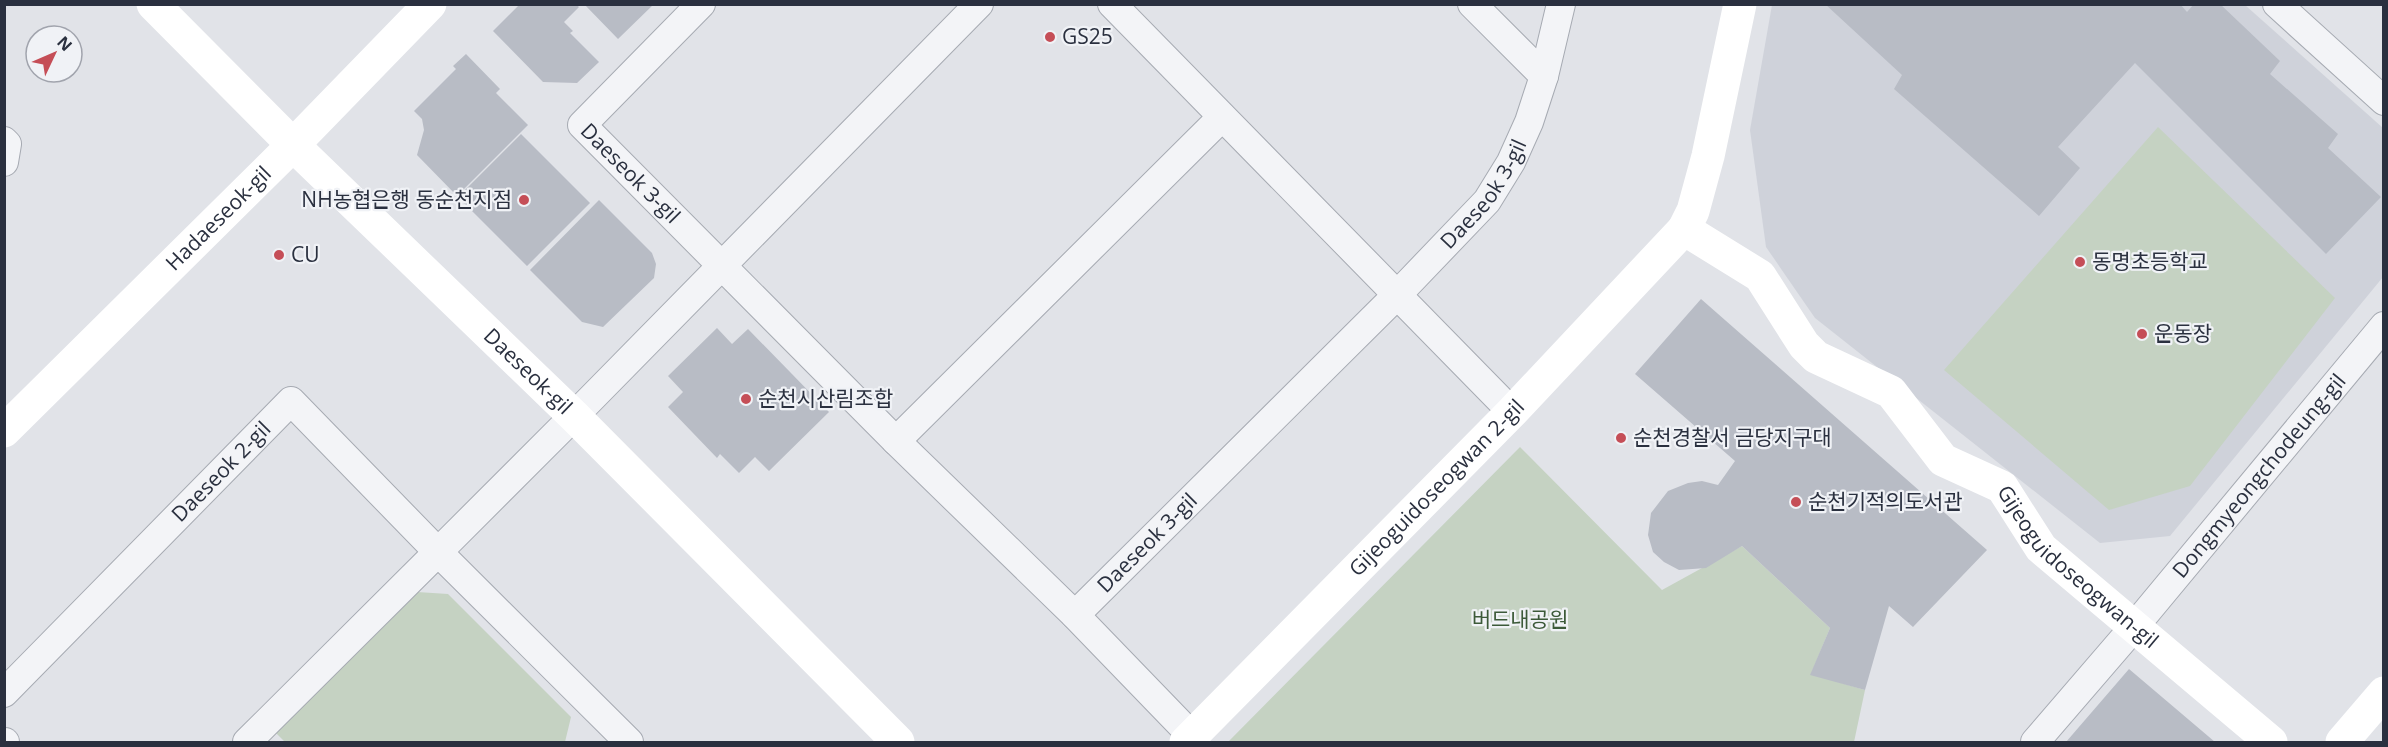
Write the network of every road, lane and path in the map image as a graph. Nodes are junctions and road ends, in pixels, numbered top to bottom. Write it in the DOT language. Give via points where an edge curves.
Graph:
graph roads {
  1 [pos="153,4"];
  2 [pos="430,4"];
  3 [pos="701,4"];
  4 [pos="979,4"];
  5 [pos="1112,4"];
  6 [pos="1473,4"];
  7 [pos="1561,4"];
  8 [pos="1740,4"];
  9 [pos="2277,4"];
  10 [pos="1544,76"];
  11 [pos="2384,101"];
  12 [pos="1222,117"];
  13 [pos="4,141"];
  14 [pos="293,145"];
  15 [pos="4,162"];
  16 [pos="1684,229"];
  17 [pos="722,267"];
  18 [pos="1397,295"];
  19 [pos="2384,326"];
  20 [pos="1512,412"];
  21 [pos="574,416"];
  22 [pos="4,430"];
  23 [pos="896,441"];
  24 [pos="438,552"];
  25 [pos="1075,615"];
  26 [pos="2134,627"];
  27 [pos="4,693"];
  28 [pos="2384,693"];
  29 [pos="613,737"];
  30 [pos="1189,739"];
  31 [pos="248,742"];
  32 [pos="897,742"];
  33 [pos="2035,742"];
  34 [pos="2271,742"];
  35 [pos="2342,742"];
  1 -- 14 [label="street, Daeseok-gil"];
  2 -- 14 [label="street, Hadaeseok-gil"];
  3 -- 17 [label="street, Daeseok 3-gil" via="582,125"];
  4 -- 17 [label="street"];
  5 -- 12 [label="street"];
  6 -- 10 [label="street"];
  7 -- 10 [label="street, Daeseok 3-gil"];
  8 -- 16 [label="street" via="1708,156 1694,211"];
  9 -- 11 [label="street"];
  10 -- 18 [label="street, Daeseok 3-gil" via="1511,162 1487,201"];
  12 -- 18 [label="street"];
  12 -- 23 [label="street"];
  13 -- 15 [label="street"];
  14 -- 21 [label="street, Daeseok-gil"];
  14 -- 22 [label="street, Hadaeseok-gil"];
  16 -- 20 [label="street, Gijeoguidoseogwan 2-gil"];
  16 -- 26 [label="street, Gijeoguidoseogwan-gil" via="1760,276 1810,352 1891,392 1942,460 2002,487 2041,548"];
  17 -- 21 [label="street"];
  17 -- 23 [label="street, Daeseok 3-gil"];
  18 -- 20 [label="street"];
  18 -- 25 [label="street, Daeseok 3-gil"];
  19 -- 26 [label="street, Dongmyeongchodeung-gil"];
  20 -- 30 [label="street, Gijeoguidoseogwan 2-gil"];
  21 -- 24 [label="street"];
  21 -- 32 [label="street, Daeseok-gil"];
  23 -- 25 [label="street, Daeseok 3-gil"];
  24 -- 27 [label="street, Daeseok 2-gil" via="291,401"];
  24 -- 29 [label="street, Daeseok 2-gil"];
  24 -- 31 [label="street"];
  25 -- 30 [label="street"];
  26 -- 33 [label="street, Dongmyeongchodeung-gil"];
  26 -- 34 [label="street, Gijeoguidoseogwan-gil"];
  28 -- 35 [label="street"];
}
